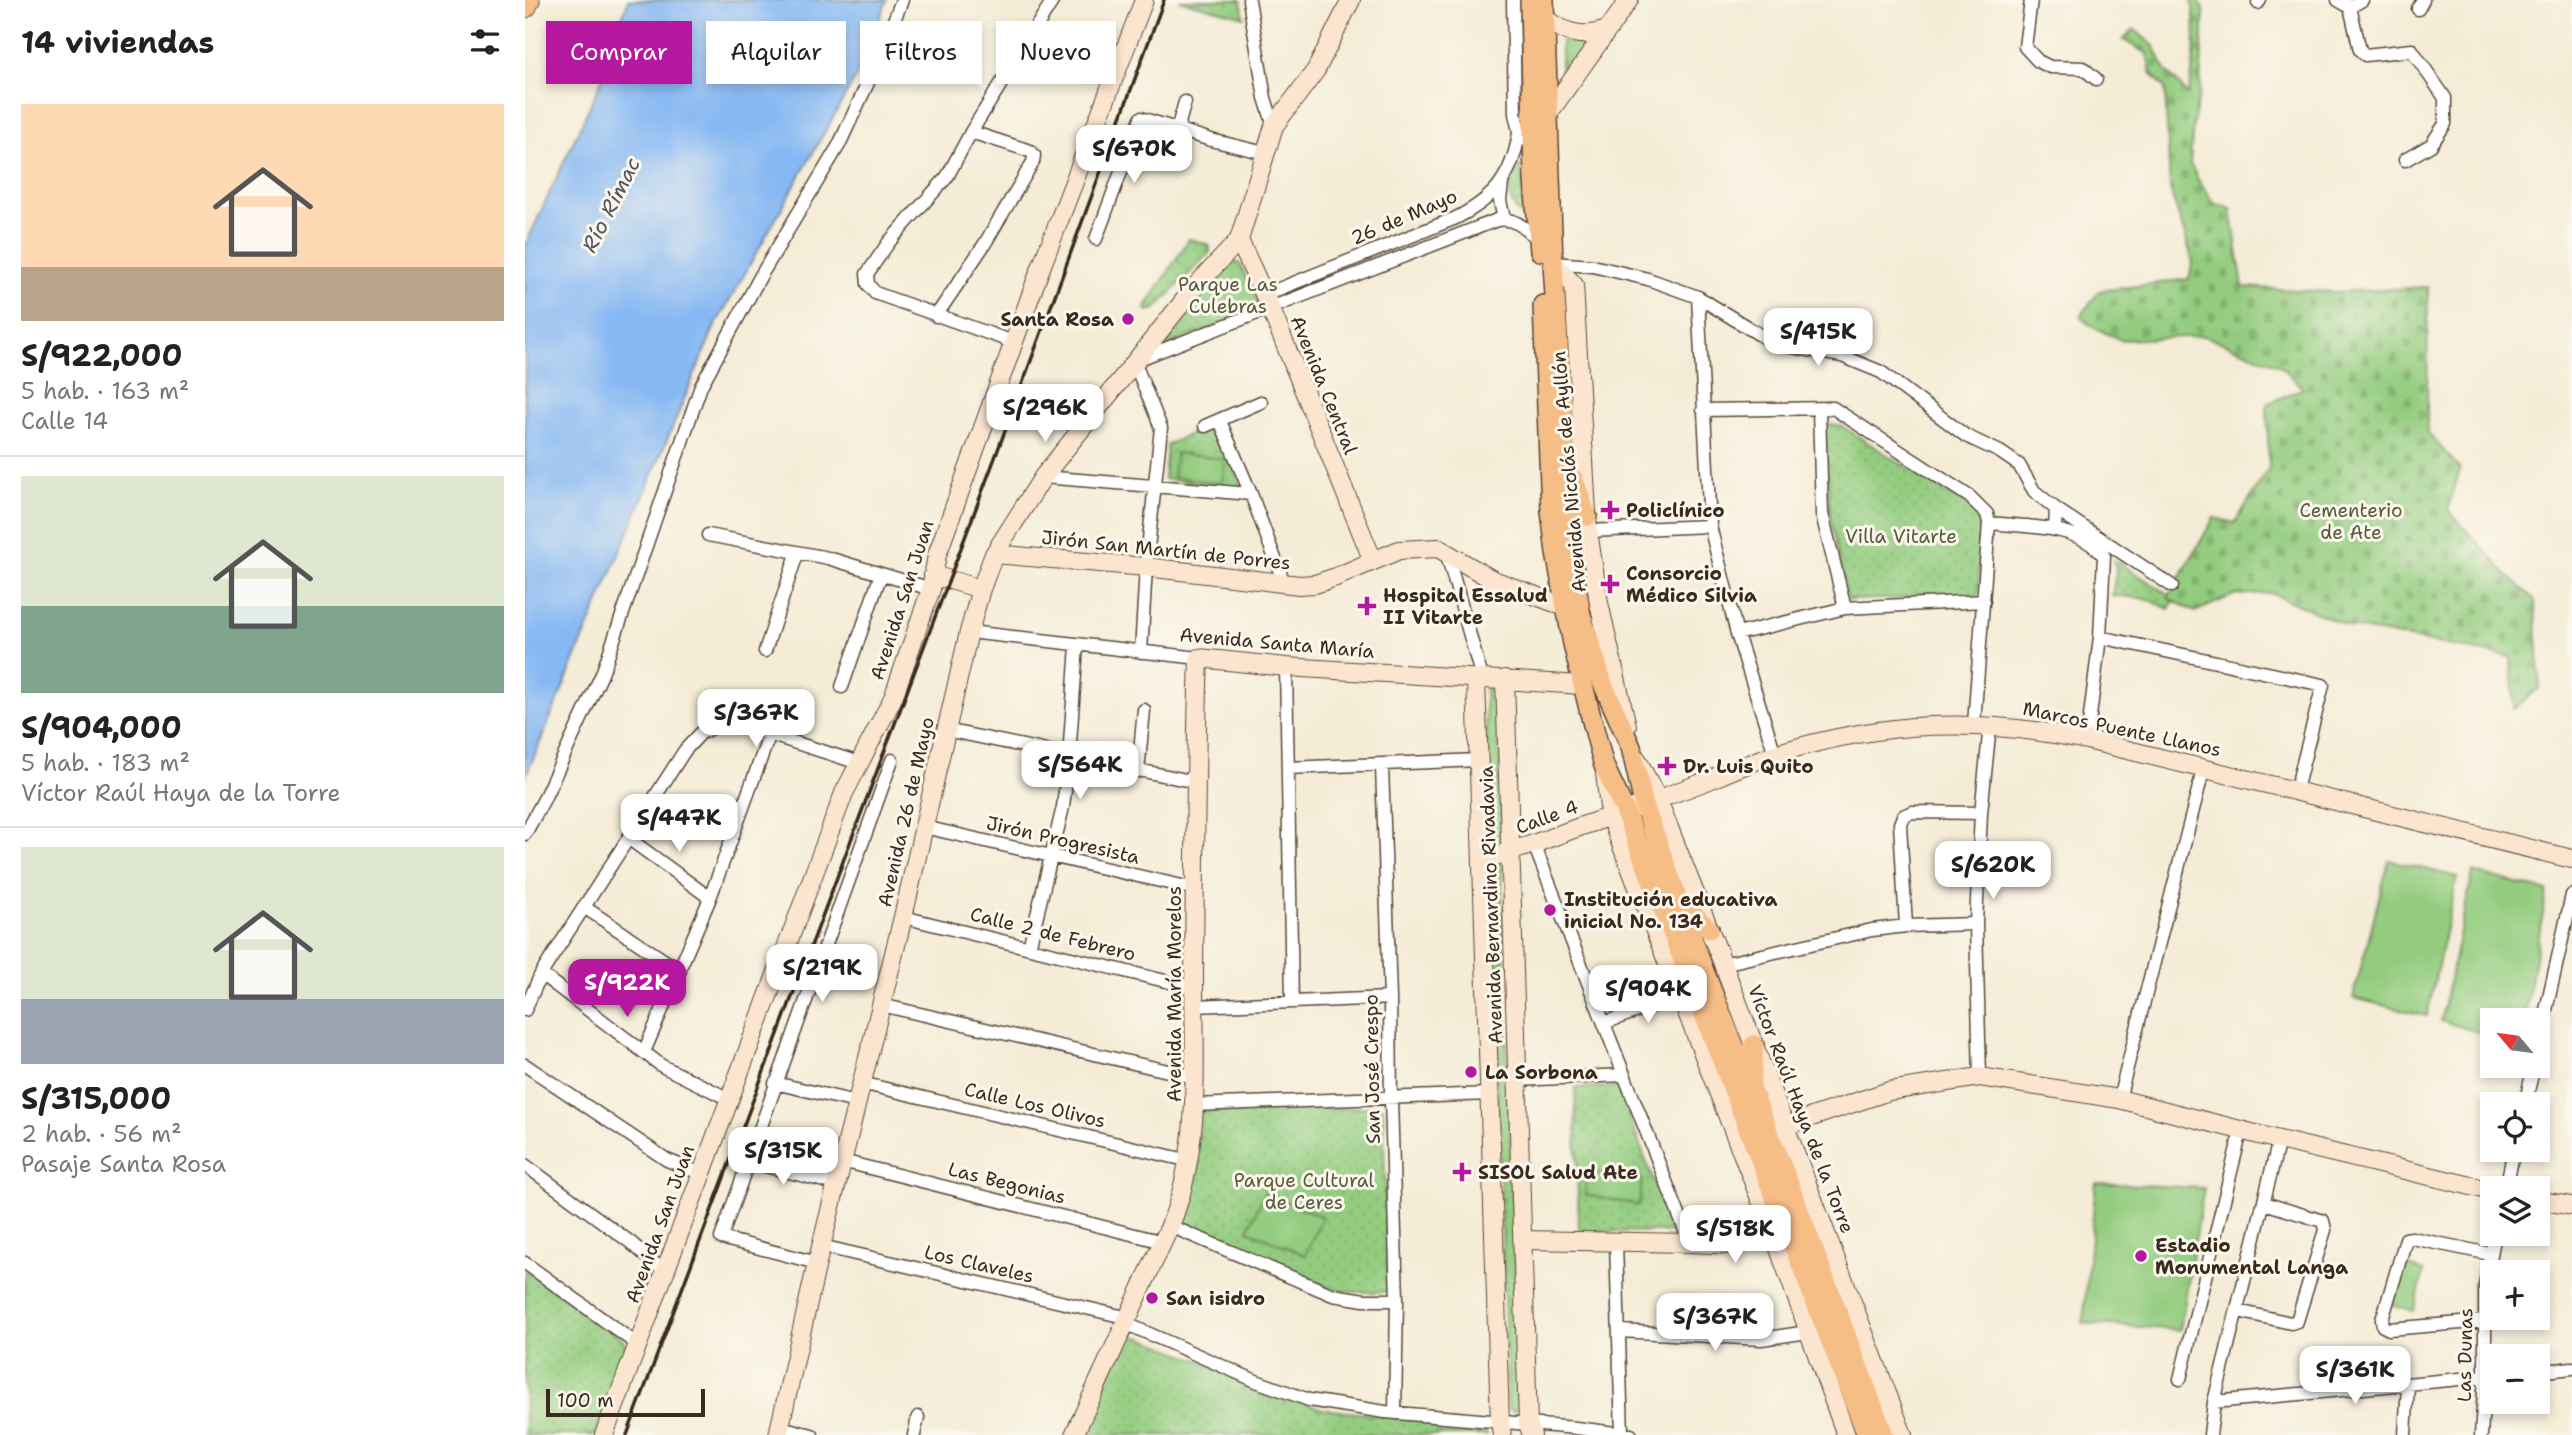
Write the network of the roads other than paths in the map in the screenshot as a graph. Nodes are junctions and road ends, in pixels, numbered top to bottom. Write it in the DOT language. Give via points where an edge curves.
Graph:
graph roads {
  1 [pos="528,0"];
  2 [pos="902,0"];
  3 [pos="1053,0"];
  4 [pos="1144,0"];
  5 [pos="1249,0"];
  6 [pos="1352,0"];
  7 [pos="1513,0"];
  8 [pos="1629,0"];
  9 [pos="2031,0"];
  10 [pos="2362,0"];
  11 [pos="2344,4"];
  12 [pos="1542,5"];
  13 [pos="525,6"];
  14 [pos="1607,30"];
  15 [pos="2096,79"];
  16 [pos="1185,102"];
  17 [pos="1548,114"];
  18 [pos="1276,117"];
  19 [pos="1177,130"];
  20 [pos="971,132"];
  21 [pos="1519,133"];
  22 [pos="1265,153"];
  23 [pos="2405,160"];
  24 [pos="1167,164"];
  25 [pos="1534,181"];
  26 [pos="1502,182"];
  27 [pos="1504,219"];
  28 [pos="1096,239"];
  29 [pos="1239,240"];
  30 [pos="1540,240"];
  31 [pos="1553,263"];
  32 [pos="1698,297"];
  33 [pos="1267,301"];
  34 [pos="936,316"];
  35 [pos="1013,342"];
  36 [pos="1134,361"];
  37 [pos="1261,402"];
  38 [pos="1819,408"];
  39 [pos="1703,410"];
  40 [pos="1220,421"];
  41 [pos="1205,426"];
  42 [pos="1565,456"];
  43 [pos="1043,477"];
  44 [pos="1154,487"];
  45 [pos="1251,494"];
  46 [pos="2056,509"];
  47 [pos="1989,523"];
  48 [pos="1588,524"];
  49 [pos="1710,526"];
  50 [pos="2055,530"];
  51 [pos="708,535"];
  52 [pos="1447,551"];
  53 [pos="797,554"];
  54 [pos="994,554"];
  55 [pos="1373,561"];
  56 [pos="1146,567"];
  57 [pos="881,574"];
  58 [pos="932,582"];
  59 [pos="1284,583"];
  60 [pos="2172,586"];
  61 [pos="981,589"];
  62 [pos="1984,601"];
  63 [pos="1566,607"];
  64 [pos="1845,608"];
  65 [pos="969,632"];
  66 [pos="1737,634"];
  67 [pos="2100,637"];
  68 [pos="1077,646"];
  69 [pos="765,651"];
  70 [pos="1140,652"];
  71 [pos="1199,658"];
  72 [pos="1286,667"];
  73 [pos="1479,678"];
  74 [pos="1505,680"];
  75 [pos="1583,685"];
  76 [pos="842,687"];
  77 [pos="1144,710"];
  78 [pos="1982,724"];
  79 [pos="946,730"];
  80 [pos="769,736"];
  81 [pos="2087,740"];
  82 [pos="1631,747"];
  83 [pos="1775,754"];
  84 [pos="1069,757"];
  85 [pos="892,760"];
  86 [pos="1479,761"];
  87 [pos="859,762"];
  88 [pos="1382,766"];
  89 [pos="2204,767"];
  90 [pos="1288,768"];
  91 [pos="1138,771"];
  92 [pos="1196,782"];
  93 [pos="2296,790"];
  94 [pos="1634,808"];
  95 [pos="1980,813"];
  96 [pos="931,829"];
  97 [pos="525,834"];
  98 [pos="628,838"];
  99 [pos="1533,842"];
  100 [pos="1510,853"];
  101 [pos="1050,857"];
  102 [pos="1483,859"];
  103 [pos="2572,859"];
  104 [pos="1188,888"];
  105 [pos="2572,895"];
  106 [pos="710,898"];
  107 [pos="584,907"];
  108 [pos="1672,907"];
  109 [pos="903,917"];
  110 [pos="1976,924"];
  111 [pos="1906,926"];
  112 [pos="1709,929"];
  113 [pos="1029,948"];
  114 [pos="1663,952"];
  115 [pos="1723,964"];
  116 [pos="680,971"];
  117 [pos="541,974"];
  118 [pos="1194,988"];
  119 [pos="1681,995"];
  120 [pos="1390,998"];
  121 [pos="1291,1002"];
  122 [pos="881,1005"];
  123 [pos="1194,1006"];
  124 [pos="2546,1008"];
  125 [pos="525,1010"];
  126 [pos="1604,1023"];
  127 [pos="1754,1045"];
  128 [pos="644,1052"];
  129 [pos="1707,1064"];
  130 [pos="525,1065"];
  131 [pos="1624,1075"];
  132 [pos="1194,1077"];
  133 [pos="1980,1077"];
  134 [pos="1517,1080"];
  135 [pos="775,1083"];
  136 [pos="866,1084"];
  137 [pos="1743,1091"];
  138 [pos="1491,1094"];
  139 [pos="2119,1098"];
  140 [pos="729,1099"];
  141 [pos="1391,1100"];
  142 [pos="856,1102"];
  143 [pos="1194,1105"];
  144 [pos="1785,1126"];
  145 [pos="2241,1131"];
  146 [pos="2279,1140"];
  147 [pos="746,1161"];
  148 [pos="842,1161"];
  149 [pos="1190,1161"];
  150 [pos="525,1165"];
  151 [pos="702,1174"];
  152 [pos="836,1184"];
  153 [pos="2480,1188"];
  154 [pos="2550,1202"];
  155 [pos="2264,1203"];
  156 [pos="2572,1206"];
  157 [pos="1773,1232"];
  158 [pos="1166,1234"];
  159 [pos="1523,1240"];
  160 [pos="1690,1242"];
  161 [pos="1616,1243"];
  162 [pos="2492,1246"];
  163 [pos="2490,1254"];
  164 [pos="819,1255"];
  165 [pos="2489,1260"];
  166 [pos="525,1263"];
  167 [pos="665,1272"];
  168 [pos="1397,1300"];
  169 [pos="2238,1311"];
  170 [pos="1128,1321"];
  171 [pos="2480,1321"];
  172 [pos="1620,1331"];
  173 [pos="1808,1332"];
  174 [pos="638,1345"];
  175 [pos="2572,1368"];
  176 [pos="2550,1370"];
  177 [pos="2480,1377"];
  178 [pos="2180,1380"];
  179 [pos="2408,1385"];
  180 [pos="2214,1402"];
  181 [pos="1395,1413"];
  182 [pos="2483,1414"];
  183 [pos="918,1417"];
  184 [pos="1501,1428"];
  185 [pos="1530,1430"];
  186 [pos="779,1431"];
  187 [pos="1626,1434"];
  188 [pos="604,1435"];
  189 [pos="812,1435"];
  190 [pos="914,1435"];
  191 [pos="1073,1435"];
  192 [pos="1846,1435"];
  193 [pos="1867,1435"];
  194 [pos="1884,1435"];
  195 [pos="1903,1435"];
  196 [pos="2210,1435"];
  197 [pos="2405,1435"];
  198 [pos="2481,1435"];
  1 -- 13 [label="highway"];
  2 -- 97 [label="street" via="839,145 701,386 602,674"];
  3 -- 20 [label="street"];
  4 -- 35 [label="street, Avenida San Juan"];
  5 -- 18 [label="street" via="1265,97"];
  6 -- 18 [label="street" via="1316,70"];
  7 -- 21 [label="street"];
  8 -- 14 [label="street"];
  9 -- 15 [label="street" via="2025,47 2038,61 2084,68"];
  10 -- 11 [label="street"];
  11 -- 23 [label="street" via="2365,55 2412,50 2445,98 2445,124 2431,145"];
  12 -- 14 [label="street" via="1567,33 1594,35"];
  12 -- 17 [label="main road, Avenida Nicolás de Ayllón"];
  12 -- 25 [label="main road, Avenida Nicolás de Ayllón"];
  14 -- 17 [label="street"];
  16 -- 19 [label="street"];
  17 -- 31 [label="main road, Avenida Nicolás de Ayllón"];
  18 -- 22 [label="street"];
  19 -- 22 [label="street"];
  19 -- 24 [label="street"];
  19 -- 28 [label="street" via="1142,118"];
  20 -- 34 [label="street" via="1030,151 1033,162"];
  20 -- 34 [label="street" via="947,177 888,242 867,274 875,293"];
  21 -- 25 [label="street"];
  21 -- 26 [label="street, 26 de Mayo"];
  22 -- 29 [label="street"];
  25 -- 30 [label="main road, Avenida Nicolás de Ayllón"];
  26 -- 27 [label="street"];
  26 -- 33 [label="street, 26 de Mayo" via="1481,204 1456,219"];
  27 -- 30 [label="street" via="1524,226"];
  27 -- 33 [label="street, 26 de Mayo"];
  29 -- 33 [label="street, Avenida Central"];
  29 -- 36 [label="street, Avenida 26 de Mayo"];
  30 -- 63 [label="main road, Avenida Nicolás de Ayllón" via="1551,511"];
  31 -- 32 [label="street" via="1593,266"];
  31 -- 42 [label="main road, Avenida Nicolás de Ayllón"];
  31 -- 48 [label="street" via="1574,285"];
  32 -- 39 [label="street"];
  32 -- 46 [label="street" via="1782,345 1842,356 1881,372 1966,436 2018,466 2034,491"];
  33 -- 36 [label="street"];
  33 -- 55 [label="street, Avenida Central"];
  34 -- 35 [label="street"];
  35 -- 58 [label="street, Avenida San Juan" via="937,555"];
  36 -- 43 [label="street, Avenida 26 de Mayo"];
  36 -- 44 [label="street" via="1160,424"];
  37 -- 40 [label="street"];
  38 -- 39 [label="street"];
  38 -- 47 [label="street" via="1833,408 1970,497 1987,514"];
  38 -- 64 [label="street" via="1822,514"];
  39 -- 49 [label="street"];
  40 -- 41 [label="street"];
  40 -- 45 [label="street"];
  42 -- 48 [label="main road"];
  42 -- 82 [label="main road, Avenida Nicolás de Ayllón" via="1571,553 1581,615 1603,684"];
  43 -- 44 [label="street"];
  43 -- 54 [label="street, Avenida 26 de Mayo"];
  44 -- 45 [label="street"];
  44 -- 56 [label="street"];
  45 -- 59 [label="street"];
  46 -- 50 [label="street"];
  46 -- 60 [label="street"];
  47 -- 50 [label="street"];
  47 -- 62 [label="street"];
  48 -- 49 [label="street"];
  48 -- 82 [label="street" via="1599,603"];
  49 -- 66 [label="street"];
  50 -- 67 [label="street" via="2080,536 2104,556"];
  51 -- 53 [label="street"];
  52 -- 55 [label="street, Jirón San Martín de Porres" via="1399,550"];
  52 -- 63 [label="street, Jirón San Martín de Porres" via="1493,580"];
  52 -- 73 [label="street"];
  53 -- 57 [label="street"];
  53 -- 69 [label="street"];
  54 -- 56 [label="street, Jirón San Martín de Porres"];
  54 -- 61 [label="street, Avenida 26 de Mayo"];
  55 -- 59 [label="street, Jirón San Martín de Porres" via="1315,584"];
  56 -- 59 [label="street, Jirón San Martín de Porres"];
  56 -- 70 [label="street"];
  57 -- 58 [label="street"];
  57 -- 76 [label="street"];
  58 -- 61 [label="street"];
  58 -- 87 [label="street, Avenida San Juan" via="893,698"];
  61 -- 65 [label="street, Avenida 26 de Mayo"];
  62 -- 64 [label="street"];
  62 -- 78 [label="street"];
  63 -- 75 [label="main road, Avenida Nicolás de Ayllón"];
  64 -- 66 [label="street"];
  65 -- 68 [label="street, Avenida Santa María"];
  65 -- 79 [label="street, Avenida 26 de Mayo"];
  66 -- 83 [label="street"];
  67 -- 81 [label="street"];
  67 -- 93 [label="street" via="2323,685"];
  68 -- 70 [label="street, Avenida Santa María"];
  68 -- 84 [label="street"];
  70 -- 71 [label="street, Avenida Santa María"];
  71 -- 72 [label="street, Avenida Santa María"];
  71 -- 92 [label="street, Avenida María Morelos"];
  72 -- 73 [label="street, Avenida Santa María"];
  72 -- 90 [label="street"];
  73 -- 74 [label="street, Avenida Santa María"];
  73 -- 86 [label="street, Avenida Bernardino Rivadavia"];
  74 -- 75 [label="street, Avenida Santa María"];
  74 -- 100 [label="street, Avenida Bernardino Rivadavia"];
  75 -- 94 [label="main road, Avenida Nicolás de Ayllón" via="1604,766"];
  77 -- 91 [label="street"];
  78 -- 81 [label="street, Marcos Puente Llanos"];
  78 -- 83 [label="street, Marcos Puente Llanos" via="1893,728"];
  78 -- 95 [label="street"];
  79 -- 84 [label="street"];
  79 -- 96 [label="street, Avenida 26 de Mayo"];
  80 -- 87 [label="street"];
  80 -- 98 [label="street" via="740,725 718,725 701,733 684,750"];
  80 -- 106 [label="street"];
  81 -- 89 [label="street, Marcos Puente Llanos"];
  82 -- 94 [label="main road, Avenida Nicolás de Ayllón"];
  83 -- 94 [label="street, Marcos Puente Llanos"];
  84 -- 91 [label="street"];
  84 -- 101 [label="street"];
  85 -- 135 [label="street"];
  86 -- 88 [label="street"];
  86 -- 102 [label="street, Avenida Bernardino Rivadavia"];
  87 -- 140 [label="street, Avenida San Juan" via="843,793"];
  88 -- 90 [label="street"];
  88 -- 120 [label="street, San José Crespo"];
  89 -- 93 [label="street, Marcos Puente Llanos"];
  89 -- 139 [label="street"];
  90 -- 121 [label="street"];
  91 -- 92 [label="street"];
  92 -- 104 [label="street, Avenida María Morelos"];
  93 -- 103 [label="street, Marcos Puente Llanos"];
  94 -- 99 [label="street, Calle 4"];
  94 -- 108 [label="main road, Avenida Nicolás de Ayllón"];
  94 -- 112 [label="street, Víctor Raúl Haya de la Torre"];
  94 -- 114 [label="street"];
  95 -- 110 [label="street"];
  95 -- 111 [label="street" via="1912,812 1903,816"];
  96 -- 101 [label="street, Jirón Progresista"];
  96 -- 109 [label="street, Avenida 26 de Mayo"];
  98 -- 106 [label="street"];
  98 -- 107 [label="street"];
  99 -- 100 [label="street, Calle 4"];
  99 -- 126 [label="street"];
  100 -- 102 [label="street, Calle 4"];
  100 -- 134 [label="street, Avenida Bernardino Rivadavia"];
  101 -- 104 [label="street, Jirón Progresista"];
  101 -- 113 [label="street"];
  102 -- 138 [label="street, Avenida Bernardino Rivadavia"];
  104 -- 118 [label="street, Avenida María Morelos"];
  105 -- 124 [label="street"];
  106 -- 116 [label="street"];
  107 -- 116 [label="street"];
  107 -- 117 [label="street"];
  108 -- 112 [label="main road"];
  108 -- 114 [label="main road"];
  108 -- 137 [label="main road, Avenida Nicolás de Ayllón"];
  109 -- 113 [label="street, Calle 2 de Febrero"];
  109 -- 122 [label="street, Avenida 26 de Mayo"];
  110 -- 111 [label="street"];
  110 -- 133 [label="street"];
  111 -- 115 [label="street"];
  112 -- 115 [label="street, Víctor Raúl Haya de la Torre"];
  113 -- 118 [label="street, Calle 2 de Febrero"];
  114 -- 119 [label="street"];
  115 -- 127 [label="street, Víctor Raúl Haya de la Torre"];
  116 -- 128 [label="street"];
  117 -- 125 [label="street"];
  117 -- 128 [label="street"];
  118 -- 123 [label="street, Avenida María Morelos"];
  119 -- 126 [label="street"];
  119 -- 129 [label="street"];
  120 -- 121 [label="street"];
  120 -- 141 [label="street, San José Crespo"];
  121 -- 123 [label="street"];
  122 -- 132 [label="street"];
  122 -- 136 [label="street, Avenida 26 de Mayo"];
  123 -- 132 [label="street, Avenida María Morelos"];
  126 -- 131 [label="street"];
  127 -- 137 [label="main road"];
  127 -- 144 [label="street, Víctor Raúl Haya de la Torre"];
  128 -- 140 [label="street" via="662,1066"];
  129 -- 137 [label="main road"];
  129 -- 157 [label="street"];
  130 -- 151 [label="street" via="667,1160"];
  131 -- 134 [label="street"];
  131 -- 160 [label="street"];
  132 -- 143 [label="street, Avenida María Morelos"];
  133 -- 139 [label="street"];
  133 -- 144 [label="street" via="1889,1091"];
  134 -- 159 [label="street, Avenida Bernardino Rivadavia"];
  135 -- 142 [label="street"];
  135 -- 147 [label="street"];
  136 -- 142 [label="street, Avenida 26 de Mayo"];
  136 -- 149 [label="street, Calle Los Olivos"];
  137 -- 193 [label="main road, Avenida Nicolás de Ayllón"];
  137 -- 194 [label="main road, Avenida Nicolás de Ayllón"];
  138 -- 141 [label="street"];
  138 -- 184 [label="street, Avenida Bernardino Rivadavia"];
  139 -- 145 [label="street"];
  140 -- 151 [label="street, Avenida San Juan"];
  141 -- 143 [label="street"];
  141 -- 168 [label="street, San José Crespo"];
  142 -- 148 [label="street, Avenida 26 de Mayo"];
  143 -- 149 [label="street, Avenida María Morelos"];
  144 -- 195 [label="street, Víctor Raúl Haya de la Torre"];
  145 -- 146 [label="street"];
  145 -- 178 [label="street"];
  146 -- 153 [label="street"];
  146 -- 155 [label="street"];
  147 -- 152 [label="street"];
  147 -- 164 [label="street, Los Claveles" via="721,1238"];
  148 -- 152 [label="street, Avenida 26 de Mayo"];
  148 -- 158 [label="street, Las Begonias"];
  149 -- 158 [label="street, Avenida María Morelos"];
  150 -- 167 [label="street"];
  151 -- 167 [label="street, Avenida San Juan"];
  152 -- 164 [label="street, Avenida 26 de Mayo"];
  154 -- 156 [label="street"];
  155 -- 169 [label="street"];
  155 -- 169 [label="street" via="2323,1221 2325,1230 2297,1321"];
  157 -- 160 [label="street" via="1735,1245"];
  157 -- 173 [label="street"];
  158 -- 168 [label="street, Las Begonias" via="1333,1295"];
  158 -- 170 [label="street, Avenida María Morelos"];
  159 -- 161 [label="street"];
  159 -- 185 [label="street, Avenida Bernardino Rivadavia"];
  160 -- 161 [label="street"];
  161 -- 172 [label="street"];
  162 -- 163 [label="street, Las Dunas"];
  163 -- 165 [label="street, Las Dunas"];
  163 -- 171 [label="street" via="2406,1239 2382,1320 2389,1329"];
  164 -- 170 [label="street, Los Claveles"];
  164 -- 186 [label="street, Avenida 26 de Mayo"];
  166 -- 174 [label="street"];
  167 -- 174 [label="street, Avenida San Juan"];
  168 -- 181 [label="street, San José Crespo"];
  169 -- 180 [label="street"];
  170 -- 181 [label="street, Los Claveles" via="1285,1392 1337,1406"];
  170 -- 191 [label="street, Avenida María Morelos" via="1083,1404"];
  172 -- 173 [label="street" via="1761,1339"];
  172 -- 187 [label="street"];
  173 -- 192 [label="street"];
  174 -- 188 [label="street, Avenida San Juan"];
  175 -- 176 [label="street"];
  177 -- 179 [label="street"];
  179 -- 180 [label="street"];
  179 -- 197 [label="street"];
  180 -- 196 [label="street"];
  181 -- 184 [label="street, Los Claveles"];
  182 -- 198 [label="street, Las Dunas"];
  183 -- 190 [label="street"];
  184 -- 185 [label="street, Los Claveles"];
  185 -- 187 [label="street, Los Claveles"];
  186 -- 189 [label="street"];
}
